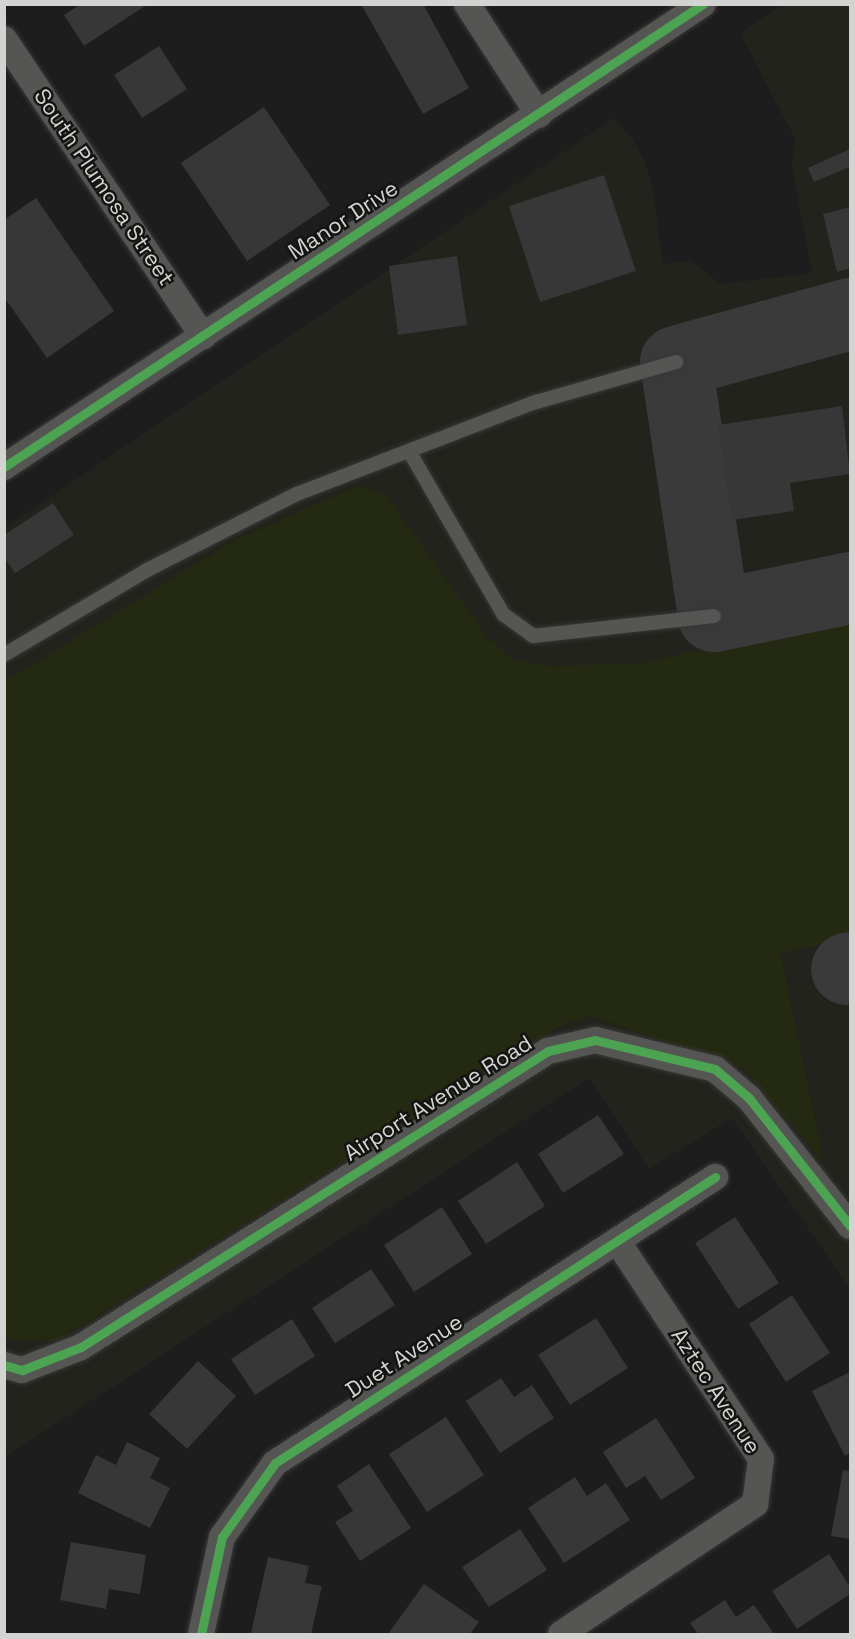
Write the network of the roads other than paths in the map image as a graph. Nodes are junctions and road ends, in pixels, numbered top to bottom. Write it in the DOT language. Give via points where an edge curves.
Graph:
graph roads {
  1 [pos="467,4"];
  2 [pos="703,4"];
  3 [pos="4,39"];
  4 [pos="539,115"];
  5 [pos="202,336"];
  6 [pos="676,362"];
  7 [pos="409,451"];
  8 [pos="4,467"];
  9 [pos="714,616"];
  10 [pos="4,655"];
  11 [pos="715,1177"];
  12 [pos="850,1226"];
  13 [pos="617,1241"];
  14 [pos="13,1368"];
  15 [pos="201,1635"];
  16 [pos="561,1635"];
  1 -- 4 [label="street"];
  2 -- 4 [label="street, Manor Drive"];
  3 -- 5 [label="street, South Plumosa Street"];
  4 -- 5 [label="street, Manor Drive"];
  5 -- 8 [label="street, Manor Drive"];
  6 -- 7 [label="lane" via="536,402"];
  7 -- 9 [label="lane" via="503,614 533,636"];
  7 -- 10 [label="lane" via="287,500 147,570"];
  11 -- 13 [label="street, Duet Avenue"];
  12 -- 14 [label="street, Airport Avenue Road" via="749,1098 715,1069 596,1040 549,1051 81,1347"];
  13 -- 15 [label="street, Duet Avenue" via="274,1463 222,1537"];
  13 -- 16 [label="street, Aztec Avenue" via="761,1459 755,1504"];
}
